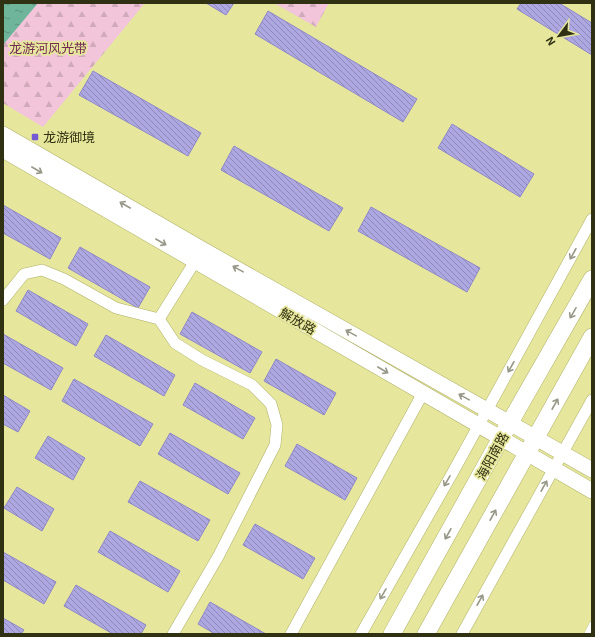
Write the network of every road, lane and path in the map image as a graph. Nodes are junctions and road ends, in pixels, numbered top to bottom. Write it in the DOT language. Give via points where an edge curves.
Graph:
graph roads {
  1 [pos="3,134"];
  2 [pos="3,150"];
  3 [pos="592,219"];
  4 [pos="199,255"];
  5 [pos="592,279"];
  6 [pos="3,300"];
  7 [pos="159,320"];
  8 [pos="592,337"];
  9 [pos="424,393"];
  10 [pos="592,400"];
  11 [pos="487,410"];
  12 [pos="510,423"];
  13 [pos="478,426"];
  14 [pos="501,438"];
  15 [pos="536,438"];
  16 [pos="562,453"];
  17 [pos="527,454"];
  18 [pos="553,469"];
  19 [pos="592,470"];
  20 [pos="592,492"];
  21 [pos="592,624"];
  22 [pos="173,634"];
  23 [pos="290,634"];
  24 [pos="361,634"];
  25 [pos="392,634"];
  26 [pos="426,634"];
  27 [pos="462,634"];
  28 [pos="586,634"];
  4 -- 1 [label="street, 解放路, one-way"];
  2 -- 4 [label="street, 解放路, one-way"];
  3 -- 11 [label="street, one-way"];
  4 -- 7 [label="street"];
  4 -- 9 [label="street, 解放路, one-way"];
  11 -- 4 [label="street, 解放路, one-way"];
  5 -- 12 [label="main road, 海阳南路, one-way"];
  6 -- 7 [label="street" via="24,274 42,270 64,278 116,308"];
  7 -- 22 [label="street" via="175,343 252,385 271,404 277,425 275,445 219,555"];
  15 -- 8 [label="main road, one-way"];
  9 -- 13 [label="street, 解放路"];
  9 -- 23 [label="street"];
  10 -- 16 [label="street"];
  11 -- 12 [label="street, 解放路"];
  11 -- 13 [label="street"];
  12 -- 14 [label="main road, 海阳南路"];
  12 -- 15 [label="street, 解放路"];
  13 -- 14 [label="street, 解放路"];
  13 -- 24 [label="street, one-way"];
  14 -- 17 [label="street, 解放路"];
  14 -- 25 [label="main road, 海阳南路, one-way"];
  15 -- 16 [label="street, 解放路"];
  15 -- 17 [label="main road"];
  16 -- 18 [label="street"];
  16 -- 19 [label="street, 解放路"];
  17 -- 18 [label="street, 解放路"];
  26 -- 17 [label="main road, one-way"];
  18 -- 20 [label="street, 解放路"];
  27 -- 18 [label="street, one-way"];
  21 -- 28 [label="lane"];
}
